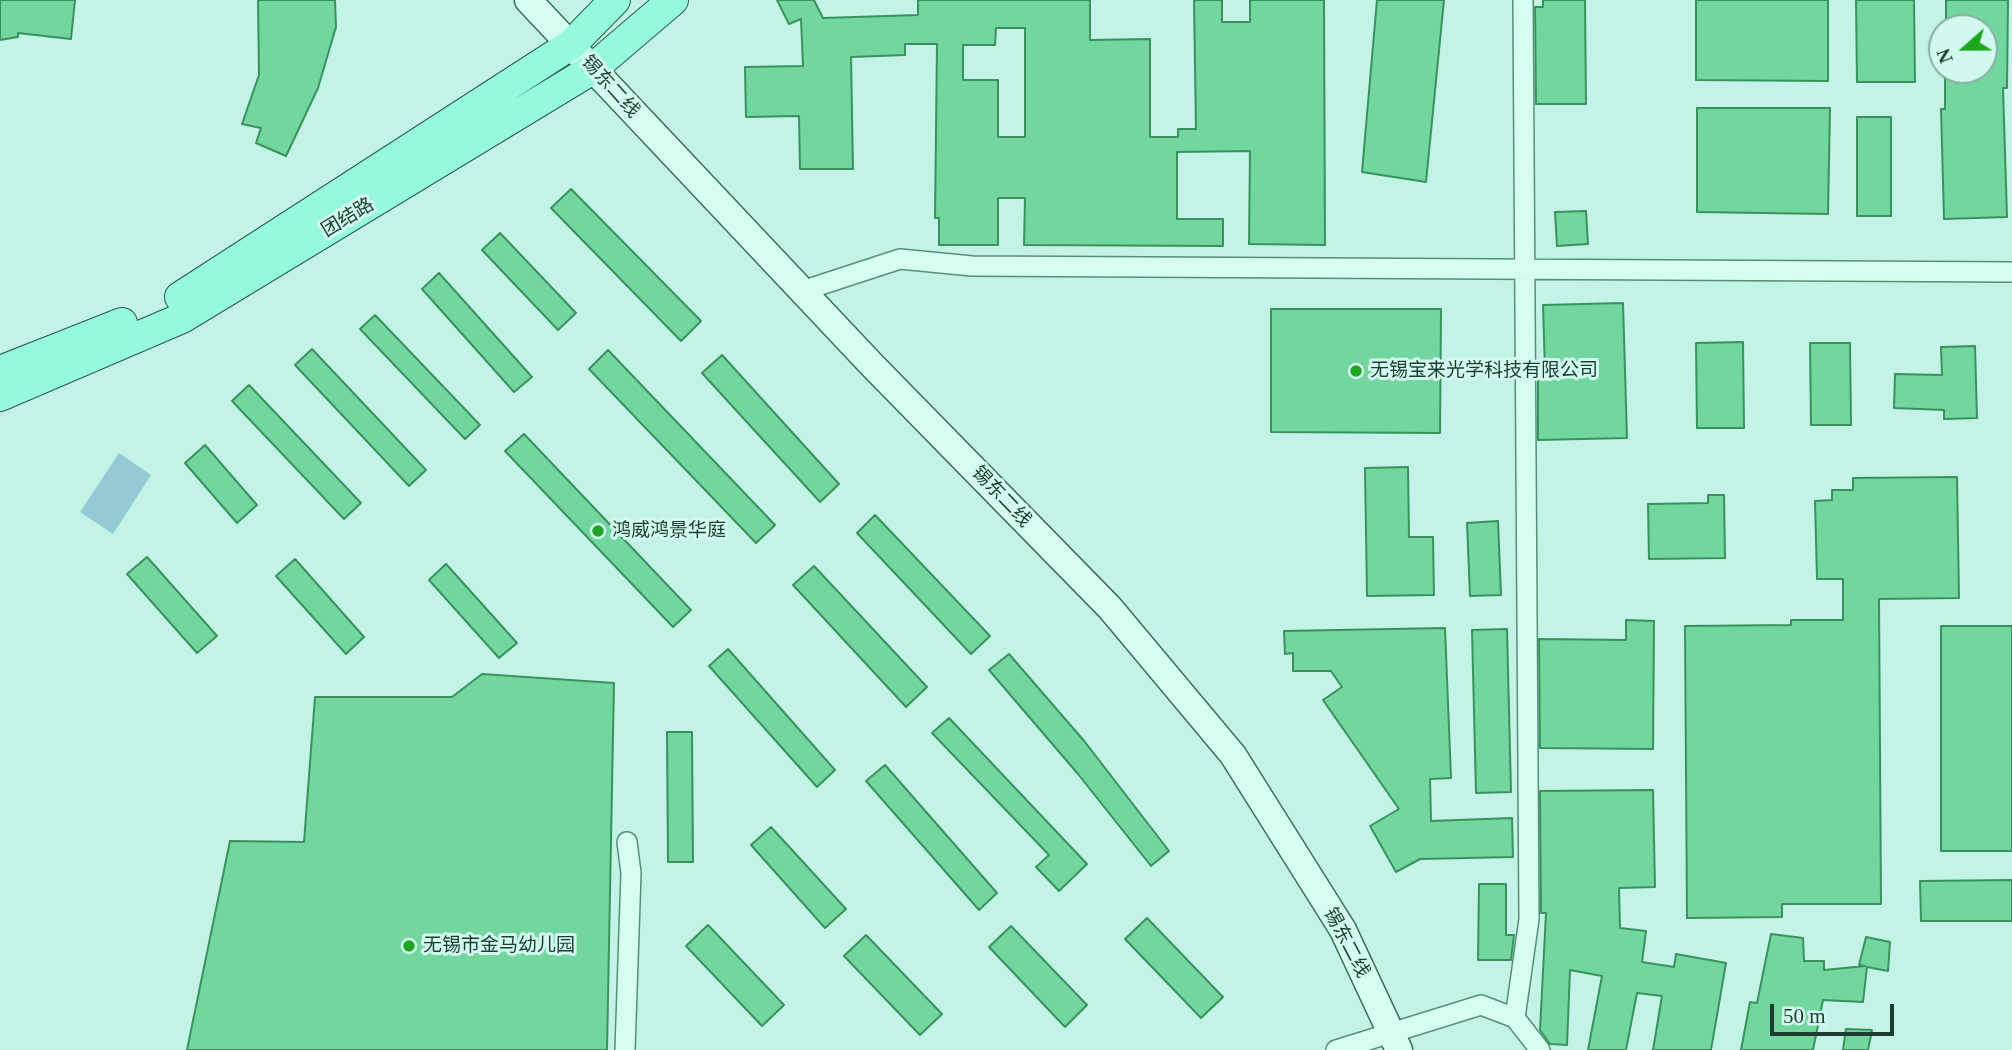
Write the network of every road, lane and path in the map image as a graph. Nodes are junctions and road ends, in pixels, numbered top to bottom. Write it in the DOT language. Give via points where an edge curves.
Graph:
graph roads {
  1 [pos="528,0"];
  2 [pos="615,0"];
  3 [pos="673,0"];
  4 [pos="1523,0"];
  5 [pos="572,44"];
  6 [pos="592,69"];
  7 [pos="1525,269"];
  8 [pos="2012,271"];
  9 [pos="803,292"];
  10 [pos="0,371"];
  11 [pos="0,396"];
  12 [pos="627,842"];
  13 [pos="1515,1018"];
  14 [pos="1395,1042"];
  15 [pos="625,1050"];
  16 [pos="1336,1050"];
  17 [pos="1540,1050"];
  1 -- 5 [label="main road, 锡东二线"];
  2 -- 5 [label="main road, 团结路"];
  3 -- 6 [label="main road, 团结路"];
  4 -- 7 [label="street"];
  5 -- 6 [label="main road, 锡东二线"];
  5 -- 10 [label="main road, 团结路" via="164,307"];
  6 -- 9 [label="main road, 锡东二线"];
  6 -- 11 [label="main road, 团结路" via="182,318"];
  7 -- 8 [label="street"];
  7 -- 9 [label="street" via="972,266 900,259"];
  7 -- 13 [label="street" via="1529,919"];
  9 -- 14 [label="main road, 锡东二线" via="1110,608 1233,755 1343,930"];
  12 -- 15 [label="street" via="631,873"];
  13 -- 14 [label="street" via="1481,1005"];
  13 -- 17 [label="street"];
  14 -- 16 [label="street"];
}
